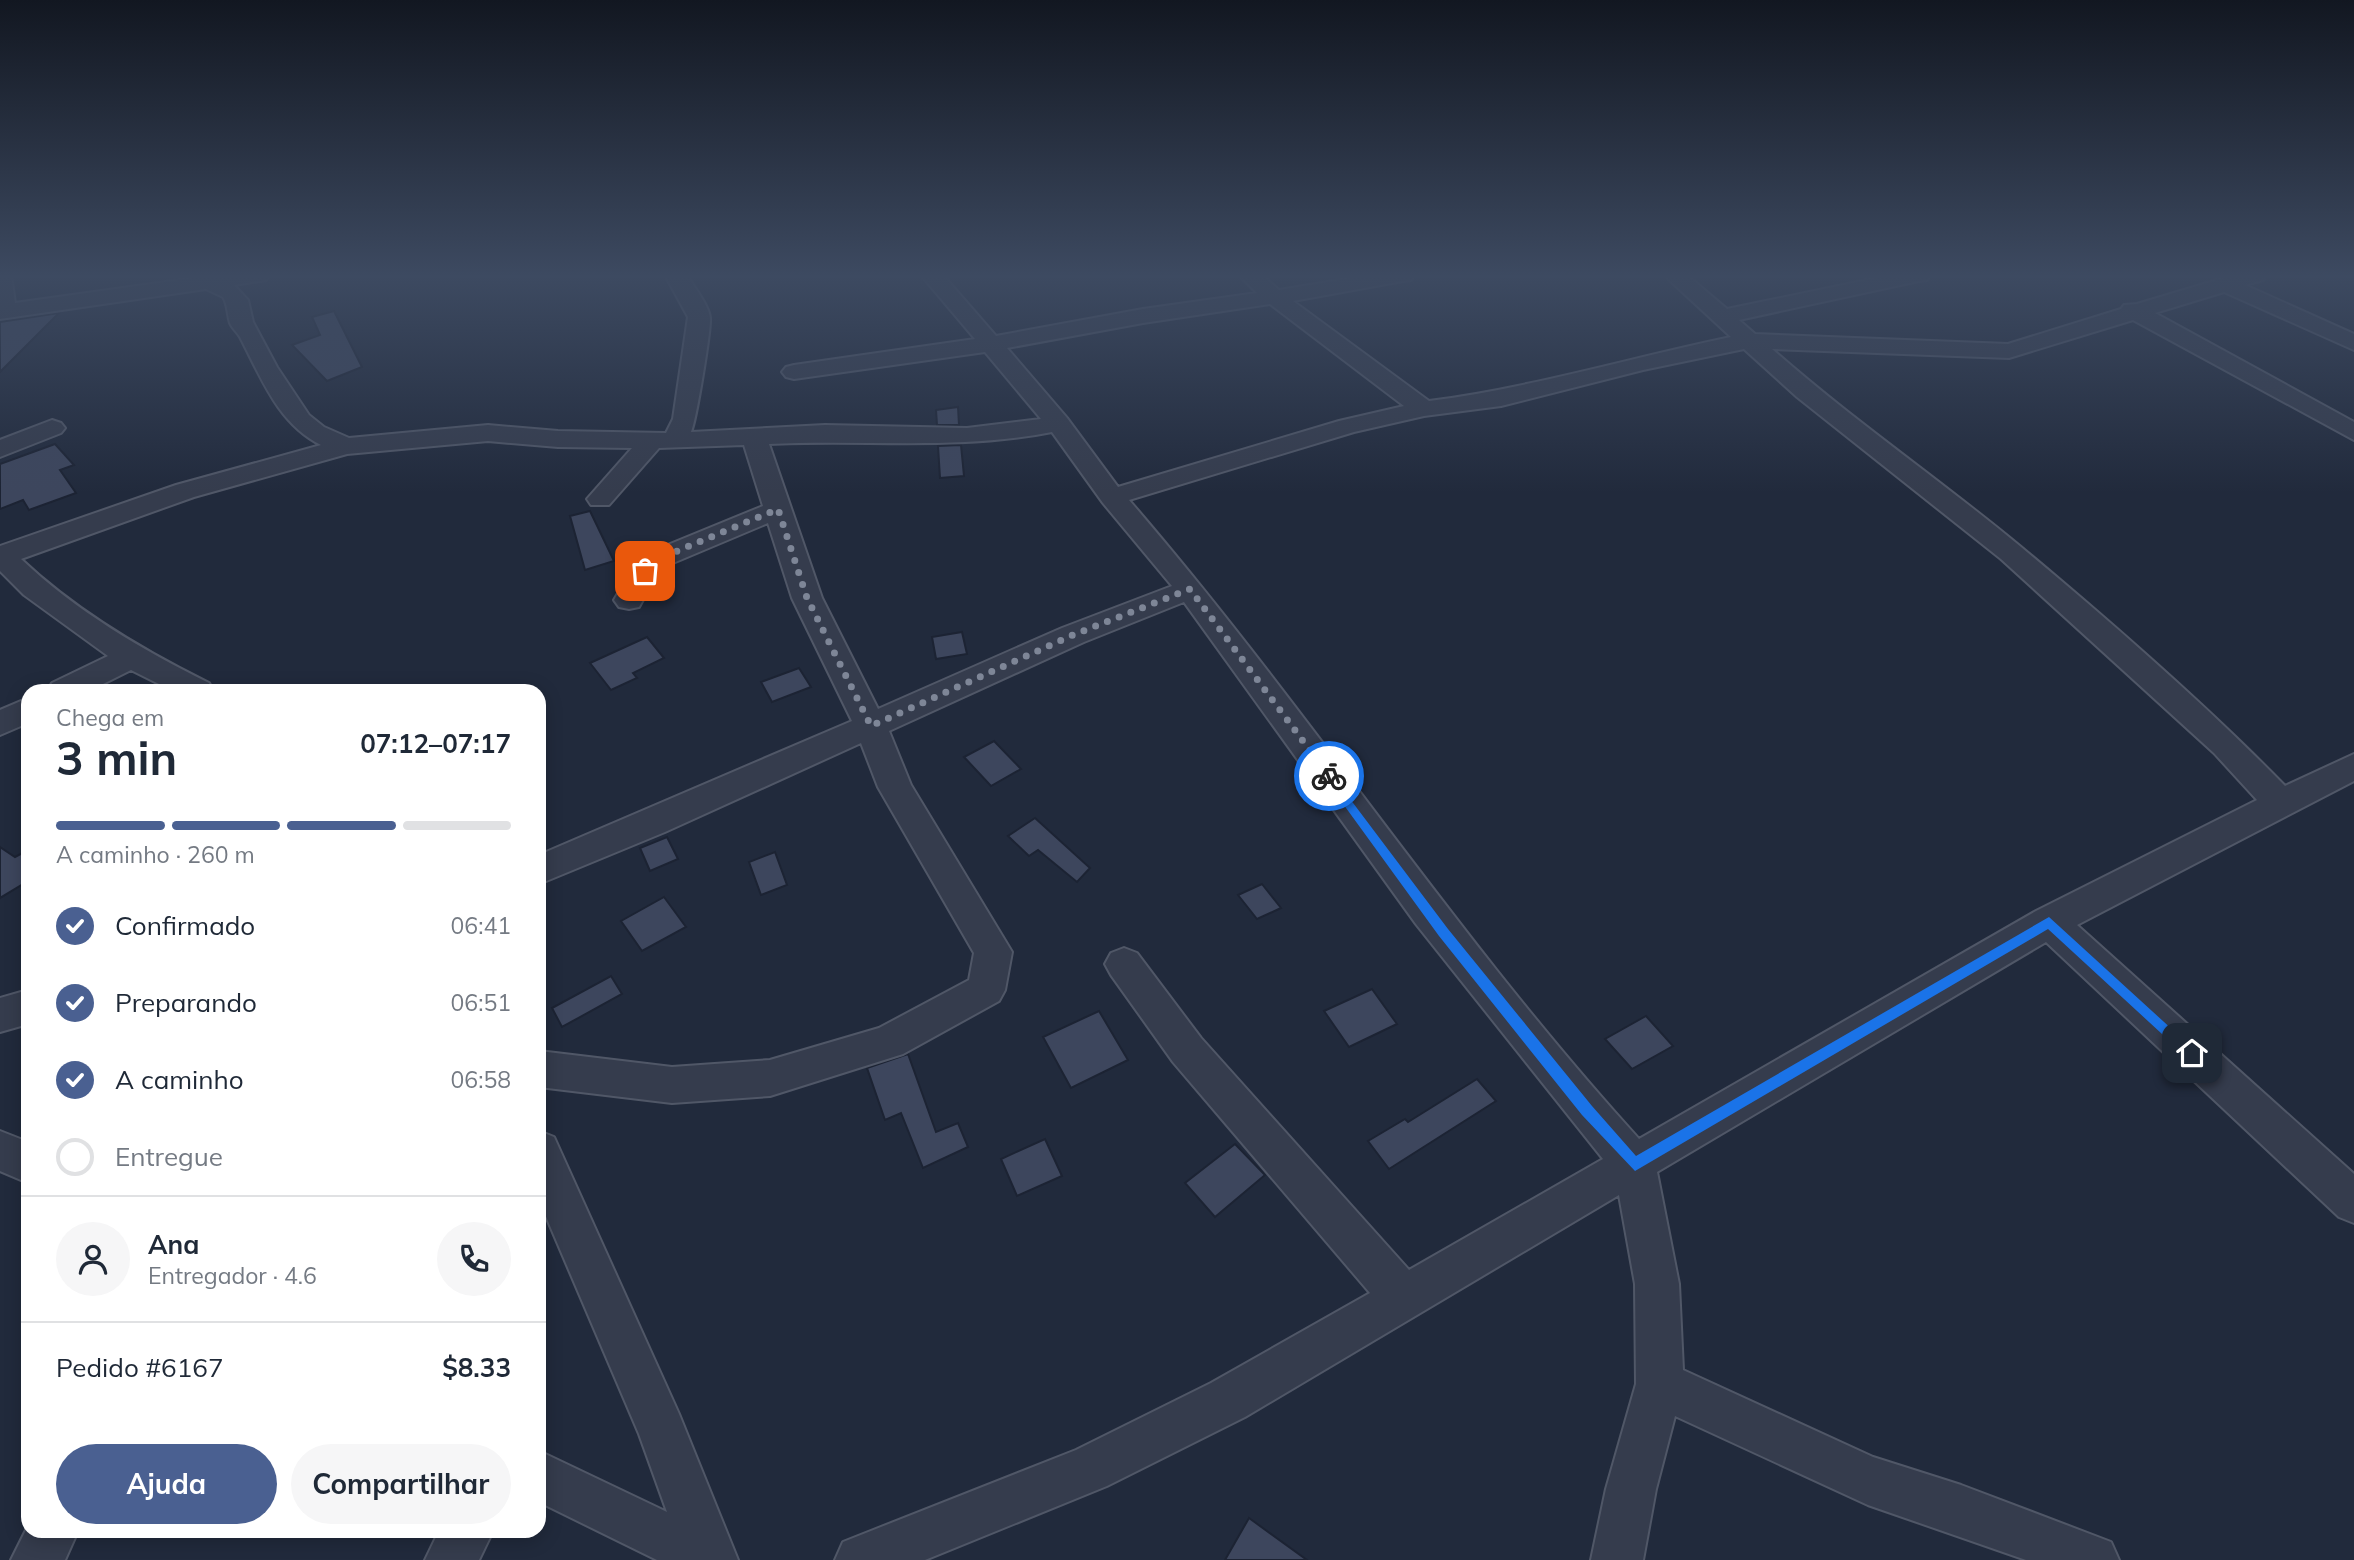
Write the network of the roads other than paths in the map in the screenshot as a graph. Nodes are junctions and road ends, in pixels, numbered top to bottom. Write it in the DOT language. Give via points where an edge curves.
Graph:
graph roads {
  1 [pos="256,348"];
  2 [pos="694,348"];
  3 [pos="965,348"];
  4 [pos="995,348"];
  5 [pos="1342,348"];
  6 [pos="1715,348"];
  7 [pos="1756,348"];
  8 [pos="1925,348"];
  9 [pos="2021,348"];
  10 [pos="2201,348"];
  11 [pos="794,372"];
  12 [pos="1424,409"];
  13 [pos="1058,423"];
  14 [pos="52,428"];
  15 [pos="2354,432"];
  16 [pos="753,435"];
  17 [pos="663,441"];
  18 [pos="345,446"];
  19 [pos="0,449"];
  20 [pos="1112,497"];
  21 [pos="600,499"];
  22 [pos="778,509"];
  23 [pos="1,555"];
  24 [pos="1190,589"];
  25 [pos="629,600"];
  26 [pos="131,657"];
  27 [pos="77,684"];
  28 [pos="184,684"];
  29 [pos="21,713"];
  30 [pos="0,724"];
  31 [pos="871,726"];
  32 [pos="2354,766"];
  33 [pos="2281,804"];
  34 [pos="546,867"];
  35 [pos="2049,922"];
  36 [pos="1124,964"];
  37 [pos="21,1009"];
  38 [pos="0,1015"];
  39 [pos="546,1070"];
  40 [pos="0,1150"];
  41 [pos="21,1160"];
  42 [pos="1635,1165"];
  43 [pos="546,1167"];
  44 [pos="2354,1202"];
  45 [pos="1402,1296"];
  46 [pos="1660,1384"];
  47 [pos="546,1479"];
  48 [pos="49,1538"];
  49 [pos="464,1538"];
  50 [pos="711,1559"];
  51 [pos="37,1560"];
  52 [pos="451,1560"];
  53 [pos="861,1560"];
  54 [pos="1617,1560"];
  55 [pos="2093,1560"];
  1 -- 18 [label="street" via="300,420"];
  2 -- 17 [label="street" via="685,419"];
  3 -- 11 [label="street"];
  4 -- 13 [label="street"];
  5 -- 12 [label="street"];
  6 -- 12 [label="street" via="1501,399"];
  7 -- 33 [label="street" via="2011,553 2225,745"];
  8 -- 9 [label="street"];
  10 -- 15 [label="street"];
  12 -- 20 [label="street" via="1348,426"];
  13 -- 16 [label="street" via="967,436 888,432"];
  13 -- 20 [label="street"];
  14 -- 19 [label="street"];
  16 -- 17 [label="street"];
  16 -- 22 [label="street"];
  17 -- 18 [label="street" via="488,433"];
  17 -- 21 [label="street"];
  18 -- 23 [label="street" via="185,491"];
  20 -- 24 [label="street"];
  22 -- 25 [label="street" via="663,557 645,571"];
  22 -- 31 [label="street" via="807,598"];
  23 -- 26 [label="street" via="34,588"];
  24 -- 31 [label="street" via="1073,635"];
  24 -- 42 [label="street" via="1429,914"];
  26 -- 27 [label="street"];
  26 -- 28 [label="street"];
  29 -- 30 [label="street"];
  31 -- 34 [label="street"];
  31 -- 39 [label="street" via="895,787 993,952 986,990 889,1042 770,1077 672,1085"];
  32 -- 33 [label="street"];
  33 -- 35 [label="street"];
  35 -- 42 [label="street"];
  35 -- 44 [label="street"];
  36 -- 45 [label="street" via="1187,1050"];
  37 -- 38 [label="street"];
  40 -- 41 [label="street"];
  42 -- 45 [label="street"];
  42 -- 46 [label="street" via="1657,1284"];
  43 -- 50 [label="street" via="662,1431"];
  45 -- 53 [label="street" via="1227,1400 1090,1469"];
  46 -- 54 [label="street" via="1630,1489"];
  46 -- 55 [label="street" via="1868,1480"];
  47 -- 50 [label="street"];
  48 -- 51 [label="street"];
  49 -- 52 [label="street"];
}
